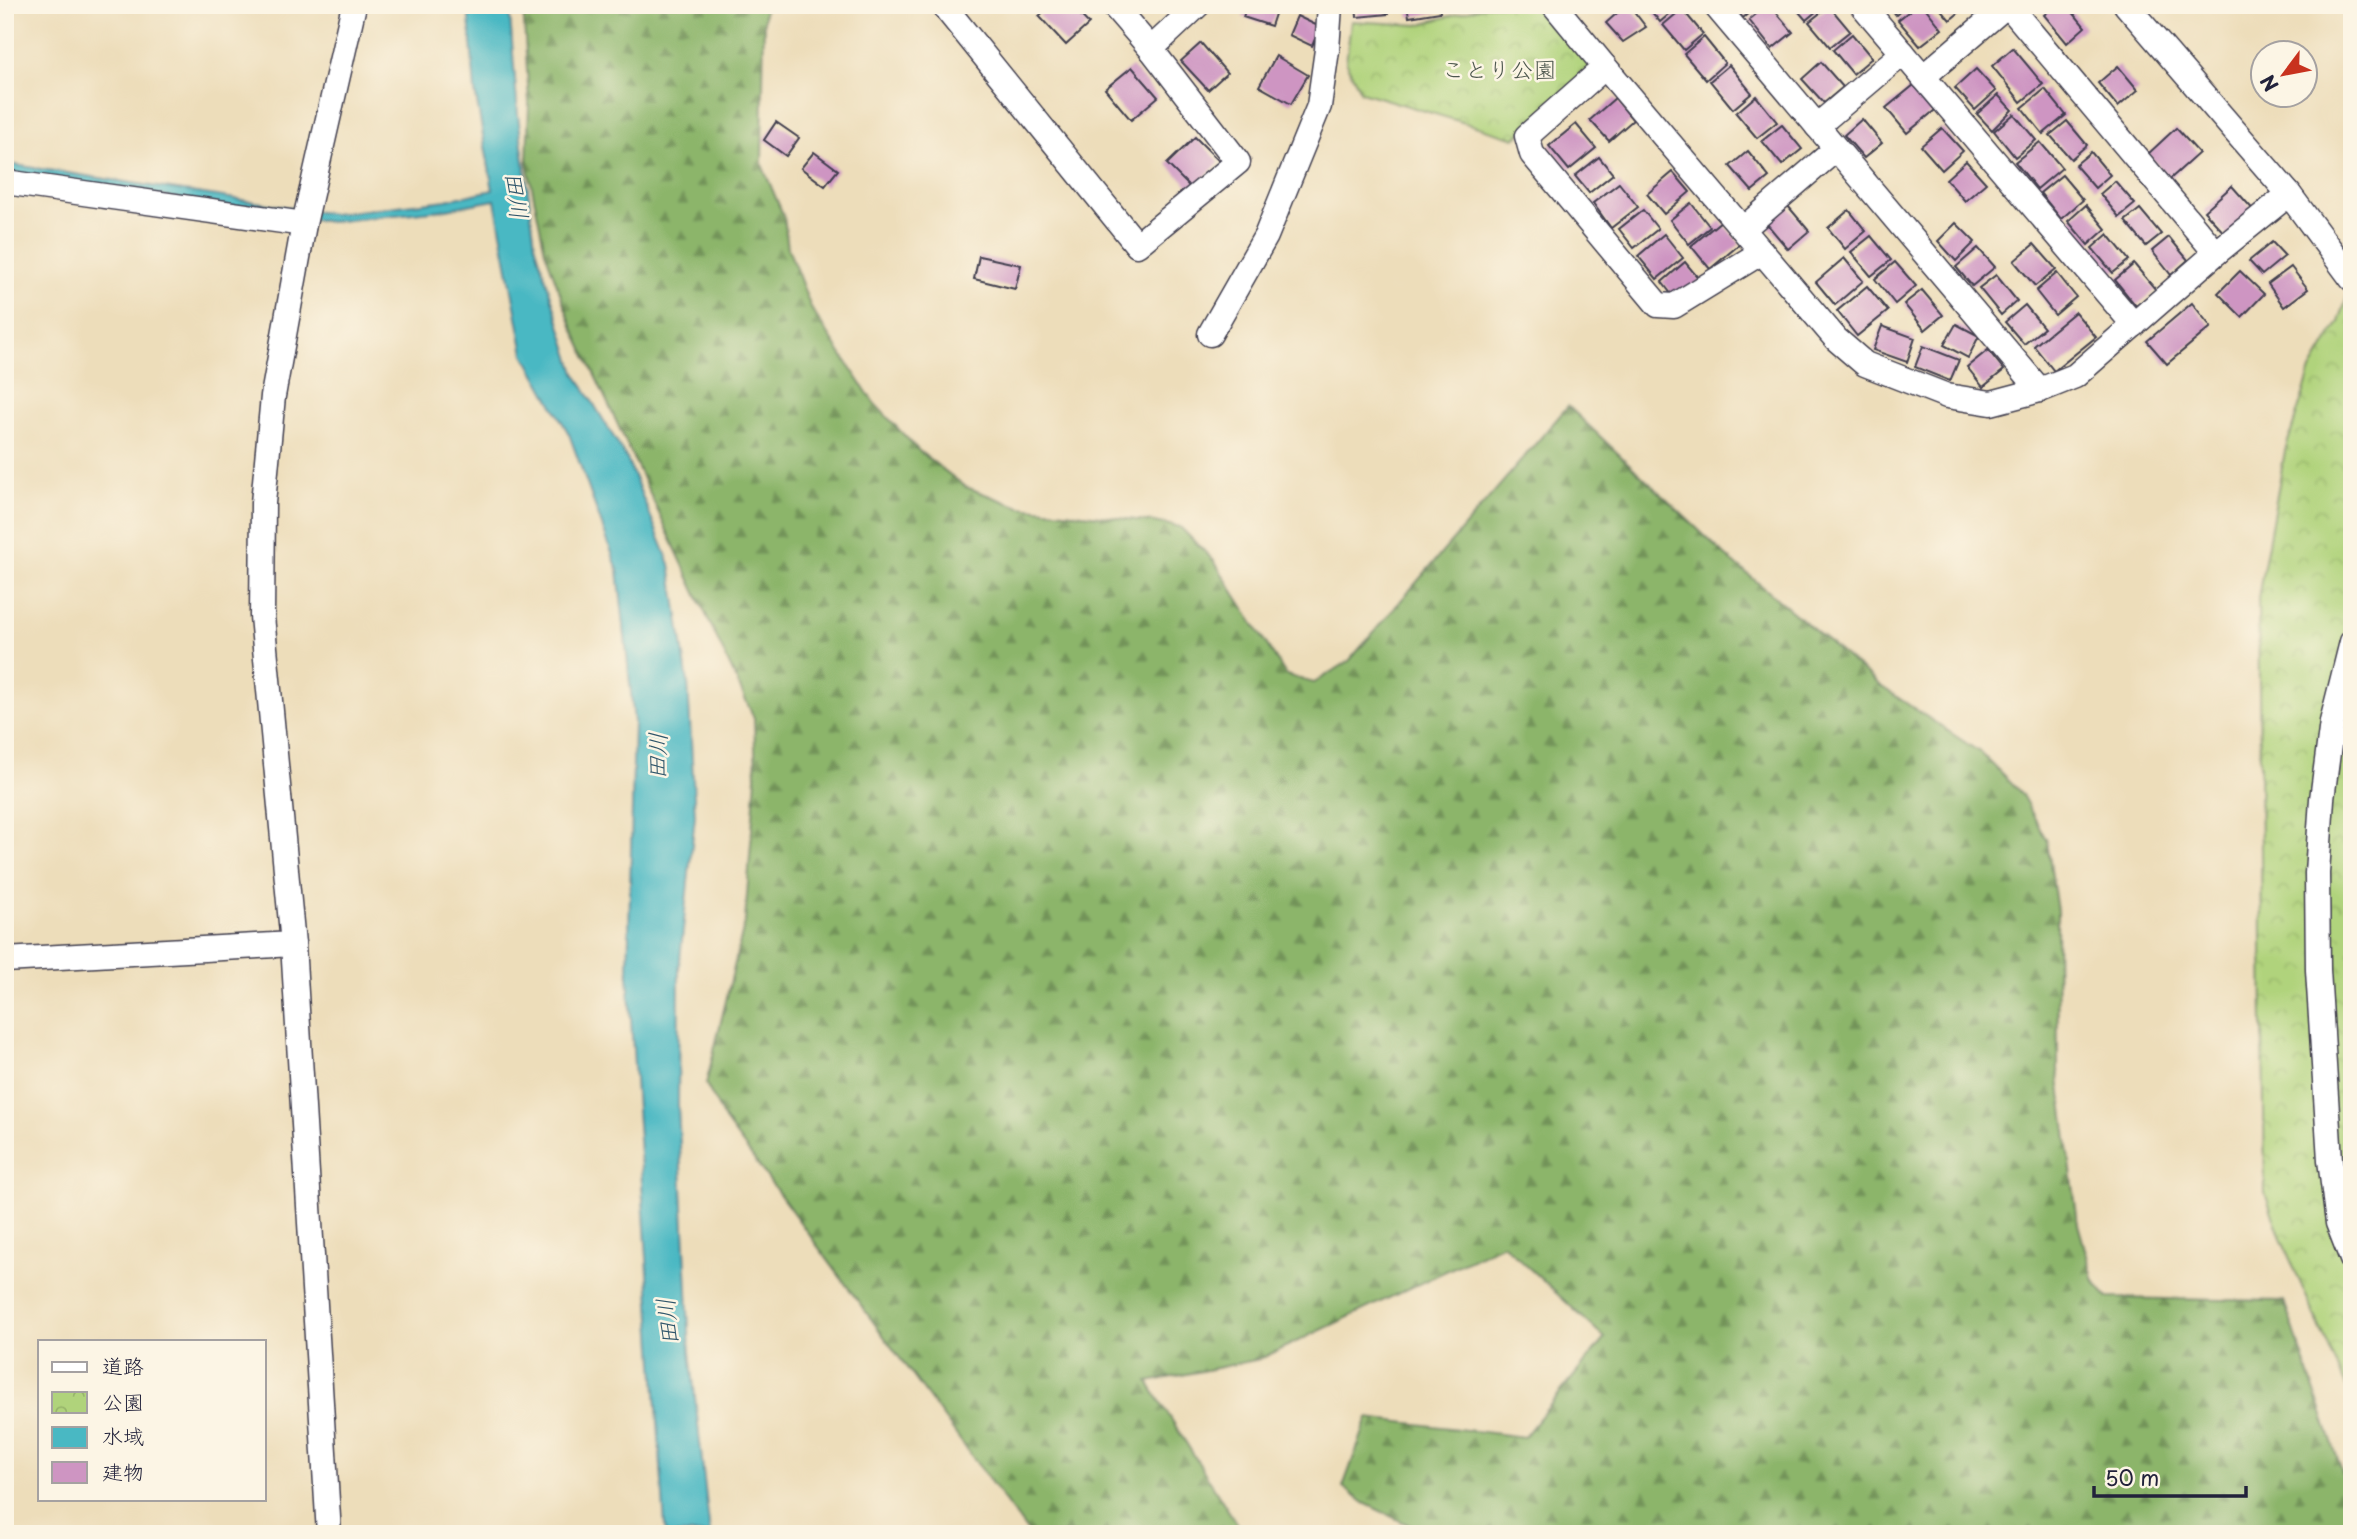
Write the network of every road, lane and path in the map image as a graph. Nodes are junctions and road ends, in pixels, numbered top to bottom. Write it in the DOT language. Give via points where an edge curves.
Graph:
graph roads {
  1 [pos="354,5"];
  2 [pos="943,5"];
  3 [pos="1113,5"];
  4 [pos="1198,5"];
  5 [pos="1330,5"];
  6 [pos="1554,5"];
  7 [pos="1714,5"];
  8 [pos="1862,5"];
  9 [pos="2007,5"];
  10 [pos="2126,5"];
  11 [pos="1151,50"];
  12 [pos="1903,53"];
  13 [pos="1605,67"];
  14 [pos="1923,77"];
  15 [pos="1817,126"];
  16 [pos="1836,149"];
  17 [pos="5,182"];
  18 [pos="2289,194"];
  19 [pos="304,224"];
  20 [pos="1743,229"];
  21 [pos="1762,252"];
  22 [pos="2216,253"];
  23 [pos="2352,279"];
  24 [pos="2134,325"];
  25 [pos="1210,334"];
  26 [pos="2040,390"];
  27 [pos="2352,642"];
  28 [pos="293,944"];
  29 [pos="5,960"];
  30 [pos="2352,1259"];
  31 [pos="329,1534"];
  1 -- 19 [label="street"];
  2 -- 11 [label="street" via="1138,245 1238,162"];
  3 -- 11 [label="street"];
  4 -- 11 [label="street"];
  5 -- 25 [label="street" via="1319,106 1266,236"];
  6 -- 13 [label="street"];
  7 -- 15 [label="street"];
  8 -- 12 [label="street"];
  9 -- 14 [label="street"];
  9 -- 22 [label="street"];
  10 -- 18 [label="street"];
  12 -- 14 [label="street"];
  12 -- 15 [label="street"];
  13 -- 20 [label="street"];
  13 -- 21 [label="street" via="1527,136 1532,154 1658,305 1674,306"];
  14 -- 24 [label="street"];
  15 -- 16 [label="street"];
  16 -- 20 [label="street"];
  16 -- 26 [label="street"];
  17 -- 19 [label="street"];
  18 -- 22 [label="street"];
  18 -- 23 [label="street"];
  19 -- 28 [label="street" via="273,396 263,503 262,616"];
  20 -- 21 [label="street"];
  21 -- 26 [label="street" via="1836,339 1865,364 1947,396 1991,403"];
  22 -- 24 [label="street"];
  24 -- 26 [label="street" via="2075,376"];
  27 -- 30 [label="street" via="2332,722 2317,873 2330,1160 2339,1223"];
  28 -- 29 [label="street"];
  28 -- 31 [label="street"];
}
